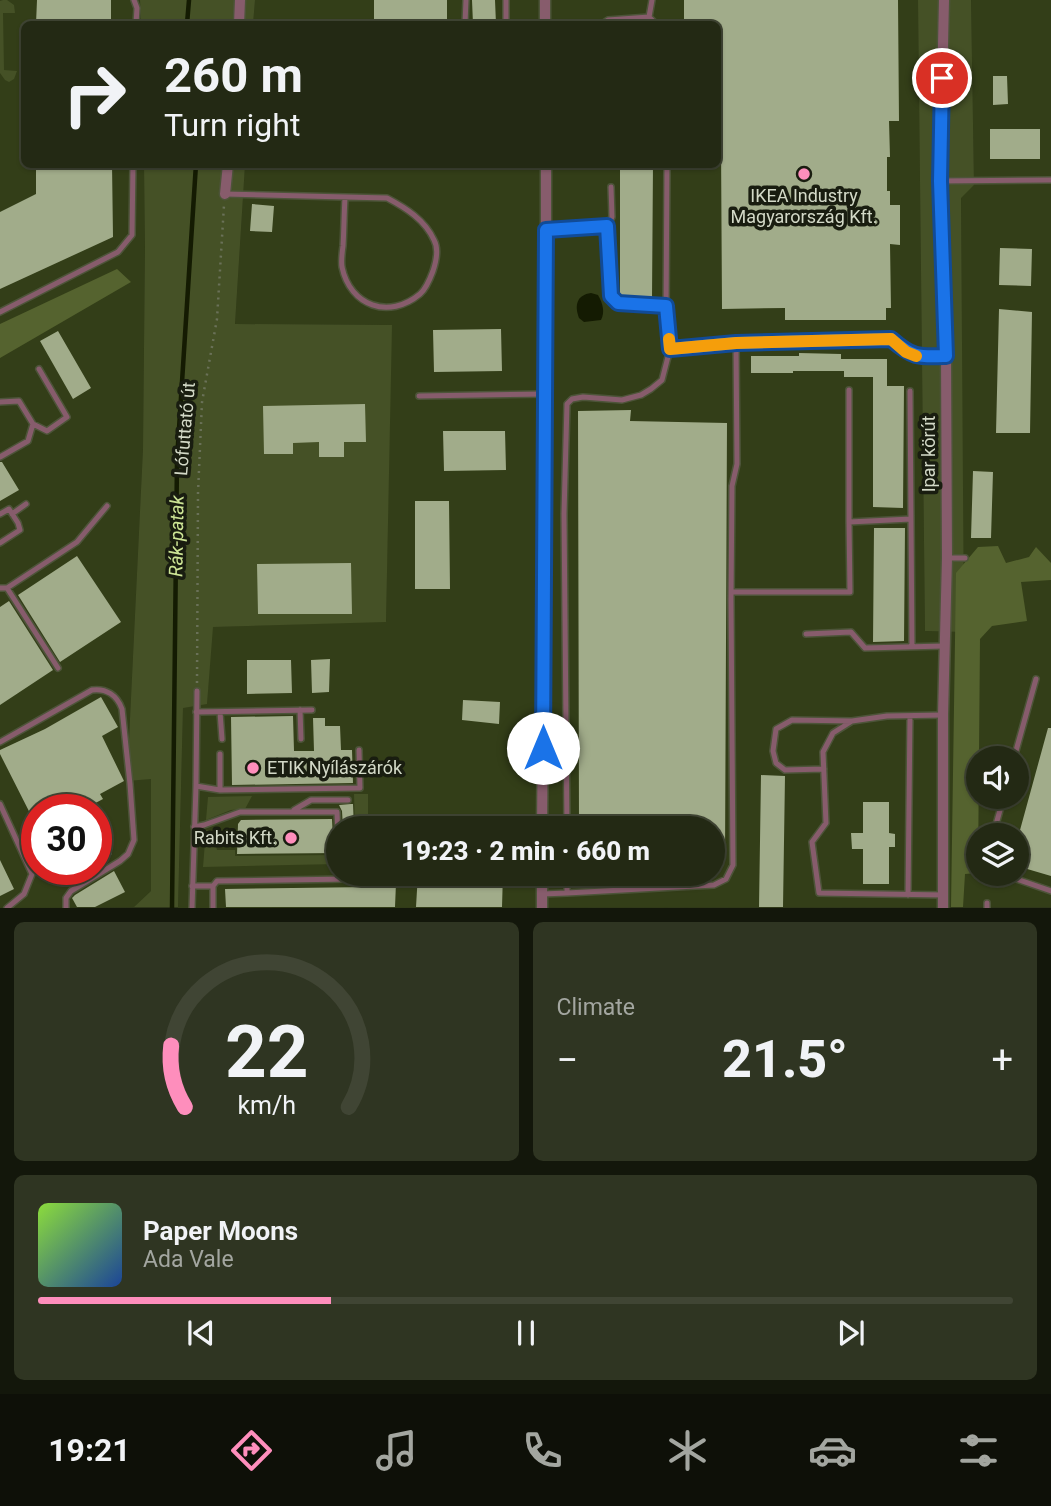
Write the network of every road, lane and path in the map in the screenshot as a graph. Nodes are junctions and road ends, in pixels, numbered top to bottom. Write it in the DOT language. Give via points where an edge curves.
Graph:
graph roads {
  1 [pos="134,0"];
  2 [pos="240,0"];
  3 [pos="466,0"];
  4 [pos="506,0"];
  5 [pos="545,0"];
  6 [pos="652,0"];
  7 [pos="944,0"];
  8 [pos="649,17"];
  9 [pos="136,21"];
  10 [pos="239,21"];
  11 [pos="465,21"];
  12 [pos="506,21"];
  13 [pos="545,21"];
  14 [pos="606,21"];
  15 [pos="653,21"];
  16 [pos="133,168"];
  17 [pos="228,168"];
  18 [pos="546,168"];
  19 [pos="667,168"];
  20 [pos="1051,180"];
  21 [pos="940,181"];
  22 [pos="611,187"];
  23 [pos="225,194"];
  24 [pos="345,198"];
  25 [pos="607,226"];
  26 [pos="546,230"];
  27 [pos="666,306"];
  28 [pos="0,312"];
  29 [pos="736,343"];
  30 [pos="670,349"];
  31 [pos="946,356"];
  32 [pos="39,369"];
  33 [pos="849,390"];
  34 [pos="910,391"];
  35 [pos="546,394"];
  36 [pos="419,396"];
  37 [pos="0,402"];
  38 [pos="33,424"];
  39 [pos="0,457"];
  40 [pos="26,504"];
  41 [pos="107,506"];
  42 [pos="0,514"];
  43 [pos="12,514"];
  44 [pos="911,519"];
  45 [pos="849,522"];
  46 [pos="0,543"];
  47 [pos="947,558"];
  48 [pos="965,558"];
  49 [pos="3,588"];
  50 [pos="731,592"];
  51 [pos="806,634"];
  52 [pos="944,646"];
  53 [pos="912,647"];
  54 [pos="58,668"];
  55 [pos="1036,679"];
  56 [pos="197,691"];
  57 [pos="300,710"];
  58 [pos="312,710"];
  59 [pos="196,712"];
  60 [pos="220,712"];
  61 [pos="943,715"];
  62 [pos="910,716"];
  63 [pos="852,721"];
  64 [pos="222,739"];
  65 [pos="301,739"];
  66 [pos="0,742"];
  67 [pos="1017,746"];
  68 [pos="359,750"];
  69 [pos="220,754"];
  70 [pos="824,769"];
  71 [pos="196,786"];
  72 [pos="220,790"];
  73 [pos="348,800"];
  74 [pos="0,804"];
  75 [pos="291,812"];
  76 [pos="337,816"];
  77 [pos="542,816"];
  78 [pos="567,816"];
  79 [pos="194,827"];
  80 [pos="326,880"];
  81 [pos="1029,883"];
  82 [pos="192,886"];
  83 [pos="213,886"];
  84 [pos="542,886"];
  85 [pos="567,886"];
  86 [pos="1051,891"];
  87 [pos="567,893"];
  88 [pos="542,894"];
  89 [pos="908,895"];
  90 [pos="944,895"];
  91 [pos="7,908"];
  92 [pos="66,908"];
  93 [pos="191,908"];
  94 [pos="213,908"];
  95 [pos="542,908"];
  96 [pos="943,908"];
  1 -- 9 [label="lane"];
  2 -- 10 [label="street"];
  3 -- 11 [label="lane"];
  4 -- 12 [label="lane"];
  5 -- 13 [label="street"];
  6 -- 8 [label="lane"];
  7 -- 21 [label="street, Ipar körút"];
  8 -- 14 [label="lane"];
  8 -- 15 [label="lane"];
  16 -- 28 [label="lane" via="132,234 118,252"];
  17 -- 23 [label="street"];
  18 -- 26 [label="street"];
  19 -- 27 [label="lane"];
  20 -- 21 [label="lane"];
  21 -- 31 [label="street, Ipar körút"];
  22 -- 25 [label="lane" via="612,217"];
  23 -- 24 [label="lane"];
  23 -- 56 [label="path, Lófuttató út" via="217,319 202,402"];
  24 -- 24 [label="lane" via="387,198 425,225 436,243 436,261 422,293 387,308 371,306 354,293 342,263"];
  25 -- 26 [label="lane"];
  25 -- 27 [label="lane" via="611,296 618,303"];
  26 -- 35 [label="street"];
  27 -- 30 [label="lane"];
  29 -- 30 [label="lane"];
  29 -- 31 [label="lane" via="891,339 920,357"];
  29 -- 50 [label="lane"];
  30 -- 78 [label="lane" via="662,380 651,389 622,400 583,397 567,404"];
  31 -- 47 [label="street, Ipar körút"];
  32 -- 38 [label="lane" via="67,417 47,430"];
  33 -- 45 [label="lane"];
  34 -- 44 [label="lane"];
  35 -- 36 [label="lane"];
  35 -- 77 [label="street"];
  37 -- 38 [label="lane" via="19,401"];
  38 -- 39 [label="lane" via="28,441"];
  40 -- 43 [label="lane"];
  41 -- 49 [label="lane" via="78,542"];
  42 -- 43 [label="lane" via="9,509"];
  43 -- 46 [label="lane" via="20,530"];
  44 -- 45 [label="lane"];
  44 -- 53 [label="lane"];
  45 -- 50 [label="lane" via="850,592"];
  47 -- 48 [label="lane"];
  47 -- 52 [label="street, Ipar körút"];
  49 -- 54 [label="lane"];
  50 -- 87 [label="lane" via="733,865 726,879 713,885"];
  51 -- 53 [label="lane" via="851,632 865,648"];
  52 -- 53 [label="lane"];
  52 -- 61 [label="street, Ipar körút"];
  55 -- 67 [label="lane"];
  56 -- 59 [label="lane"];
  57 -- 58 [label="lane"];
  57 -- 60 [label="lane"];
  57 -- 65 [label="lane"];
  59 -- 60 [label="lane"];
  59 -- 71 [label="lane"];
  60 -- 64 [label="lane"];
  61 -- 62 [label="lane"];
  61 -- 90 [label="street, Ipar körút"];
  62 -- 63 [label="lane"];
  62 -- 89 [label="lane"];
  63 -- 70 [label="lane" via="833,733 823,752"];
  63 -- 70 [label="lane" via="792,720 776,729 776,763 785,770"];
  66 -- 92 [label="lane" via="92,690 112,694 121,709 132,848 120,861 71,891"];
  68 -- 72 [label="lane" via="360,788"];
  69 -- 72 [label="lane"];
  70 -- 89 [label="lane" via="826,823 812,842 819,893"];
  71 -- 72 [label="lane"];
  71 -- 79 [label="lane"];
  73 -- 75 [label="lane" via="311,800"];
  74 -- 91 [label="lane" via="32,874 24,894"];
  75 -- 76 [label="lane" via="337,812"];
  75 -- 79 [label="lane" via="240,812"];
  79 -- 82 [label="lane"];
  80 -- 83 [label="lane" via="217,881"];
  81 -- 86 [label="lane"];
  82 -- 83 [label="lane"];
  82 -- 93 [label="lane"];
  83 -- 94 [label="lane"];
  84 -- 88 [label="street"];
  85 -- 87 [label="lane"];
  87 -- 88 [label="lane"];
  88 -- 95 [label="street"];
  89 -- 90 [label="lane"];
  90 -- 96 [label="street, Ipar körút"];
}
